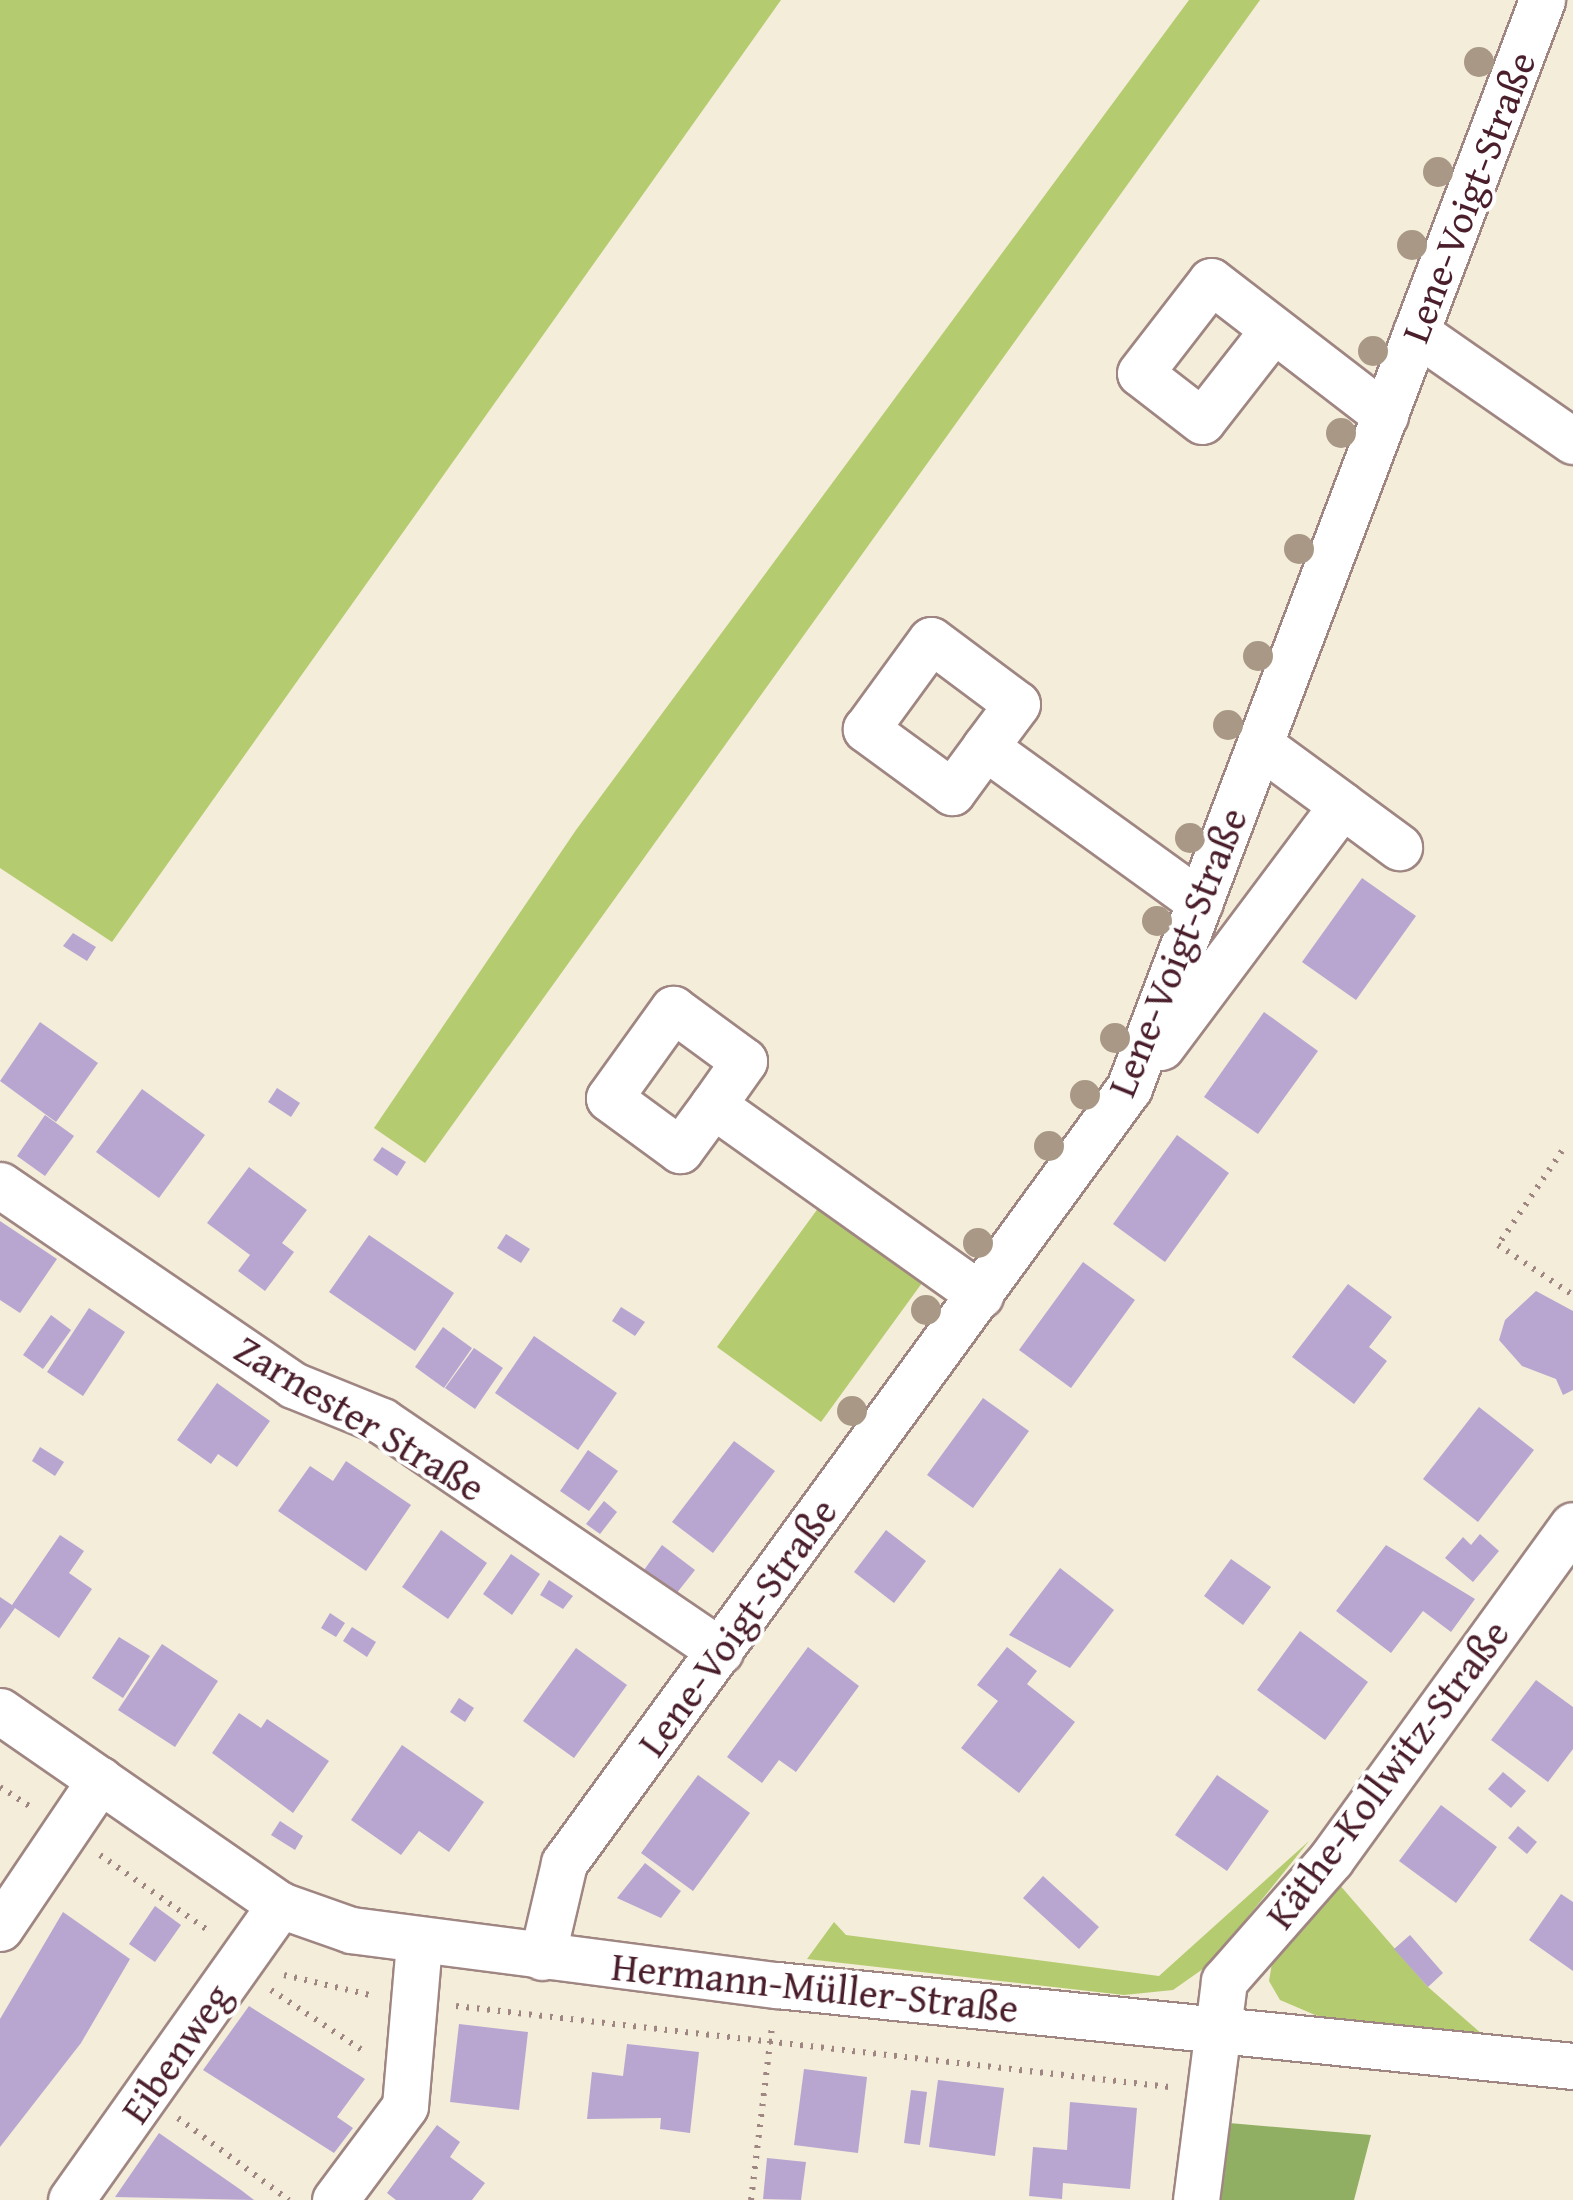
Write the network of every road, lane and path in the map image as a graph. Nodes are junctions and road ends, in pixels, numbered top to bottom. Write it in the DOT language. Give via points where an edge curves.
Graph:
graph roads {
  1 [pos="1542,0"];
  2 [pos="1273,330"];
  3 [pos="1416,332"];
  4 [pos="1385,415"];
  5 [pos="1573,441"];
  6 [pos="1260,745"];
  7 [pos="985,747"];
  8 [pos="1342,805"];
  9 [pos="1399,847"];
  10 [pos="1200,902"];
  11 [pos="1129,1088"];
  12 [pos="713,1105"];
  13 [pos="1562,1151"];
  14 [pos="0,1185"];
  15 [pos="1573,1294"];
  16 [pos="980,1295"];
  17 [pos="1573,1524"];
  18 [pos="720,1650"];
  19 [pos="0,1711"];
  20 [pos="100,1780"];
  21 [pos="280,1905"];
  22 [pos="0,1928"];
  23 [pos="420,1943"];
  24 [pos="542,1957"];
  25 [pos="237,1968"];
  26 [pos="777,1985"];
  27 [pos="1213,2028"];
  28 [pos="1573,2066"];
  29 [pos="408,2080"];
  30 [pos="146,2095"];
  31 [pos="72,2200"];
  32 [pos="290,2200"];
  33 [pos="335,2200"];
  34 [pos="751,2200"];
  35 [pos="1196,2200"];
  1 -- 3 [label="street, Lene-Voigt-Straße"];
  2 -- 4 [label="street"];
  3 -- 4 [label="street, Lene-Voigt-Straße"];
  3 -- 5 [label="street"];
  4 -- 6 [label="street, Lene-Voigt-Straße"];
  6 -- 8 [label="street"];
  6 -- 10 [label="street, Lene-Voigt-Straße"];
  7 -- 10 [label="street"];
  8 -- 9 [label="street"];
  8 -- 11 [label="street"];
  10 -- 11 [label="street, Lene-Voigt-Straße"];
  11 -- 16 [label="street, Lene-Voigt-Straße"];
  12 -- 16 [label="street"];
  13 -- 15 [label="path" via="1498,1245"];
  14 -- 18 [label="street, Zarnester Straße" via="293,1385 382,1421"];
  16 -- 18 [label="street, Lene-Voigt-Straße"];
  17 -- 27 [label="street, Käthe-Kollwitz-Straße" via="1331,1859 1224,1981"];
  18 -- 24 [label="street, Lene-Voigt-Straße" via="564,1863"];
  19 -- 20 [label="street, Hermann-Müller-Straße"];
  20 -- 21 [label="street, Hermann-Müller-Straße"];
  20 -- 22 [label="street"];
  21 -- 23 [label="street, Hermann-Müller-Straße"];
  21 -- 25 [label="street, Eibenweg"];
  23 -- 24 [label="street, Hermann-Müller-Straße"];
  23 -- 29 [label="street"];
  24 -- 26 [label="street, Hermann-Müller-Straße"];
  25 -- 29 [label="path"];
  25 -- 30 [label="street, Eibenweg"];
  26 -- 27 [label="street, Hermann-Müller-Straße"];
  26 -- 34 [label="path"];
  27 -- 28 [label="street, Hermann-Müller-Straße"];
  27 -- 35 [label="street, Käthe-Kollwitz-Straße"];
  29 -- 33 [label="street" via="405,2106"];
  30 -- 31 [label="street, Eibenweg"];
  30 -- 32 [label="path"];
}
